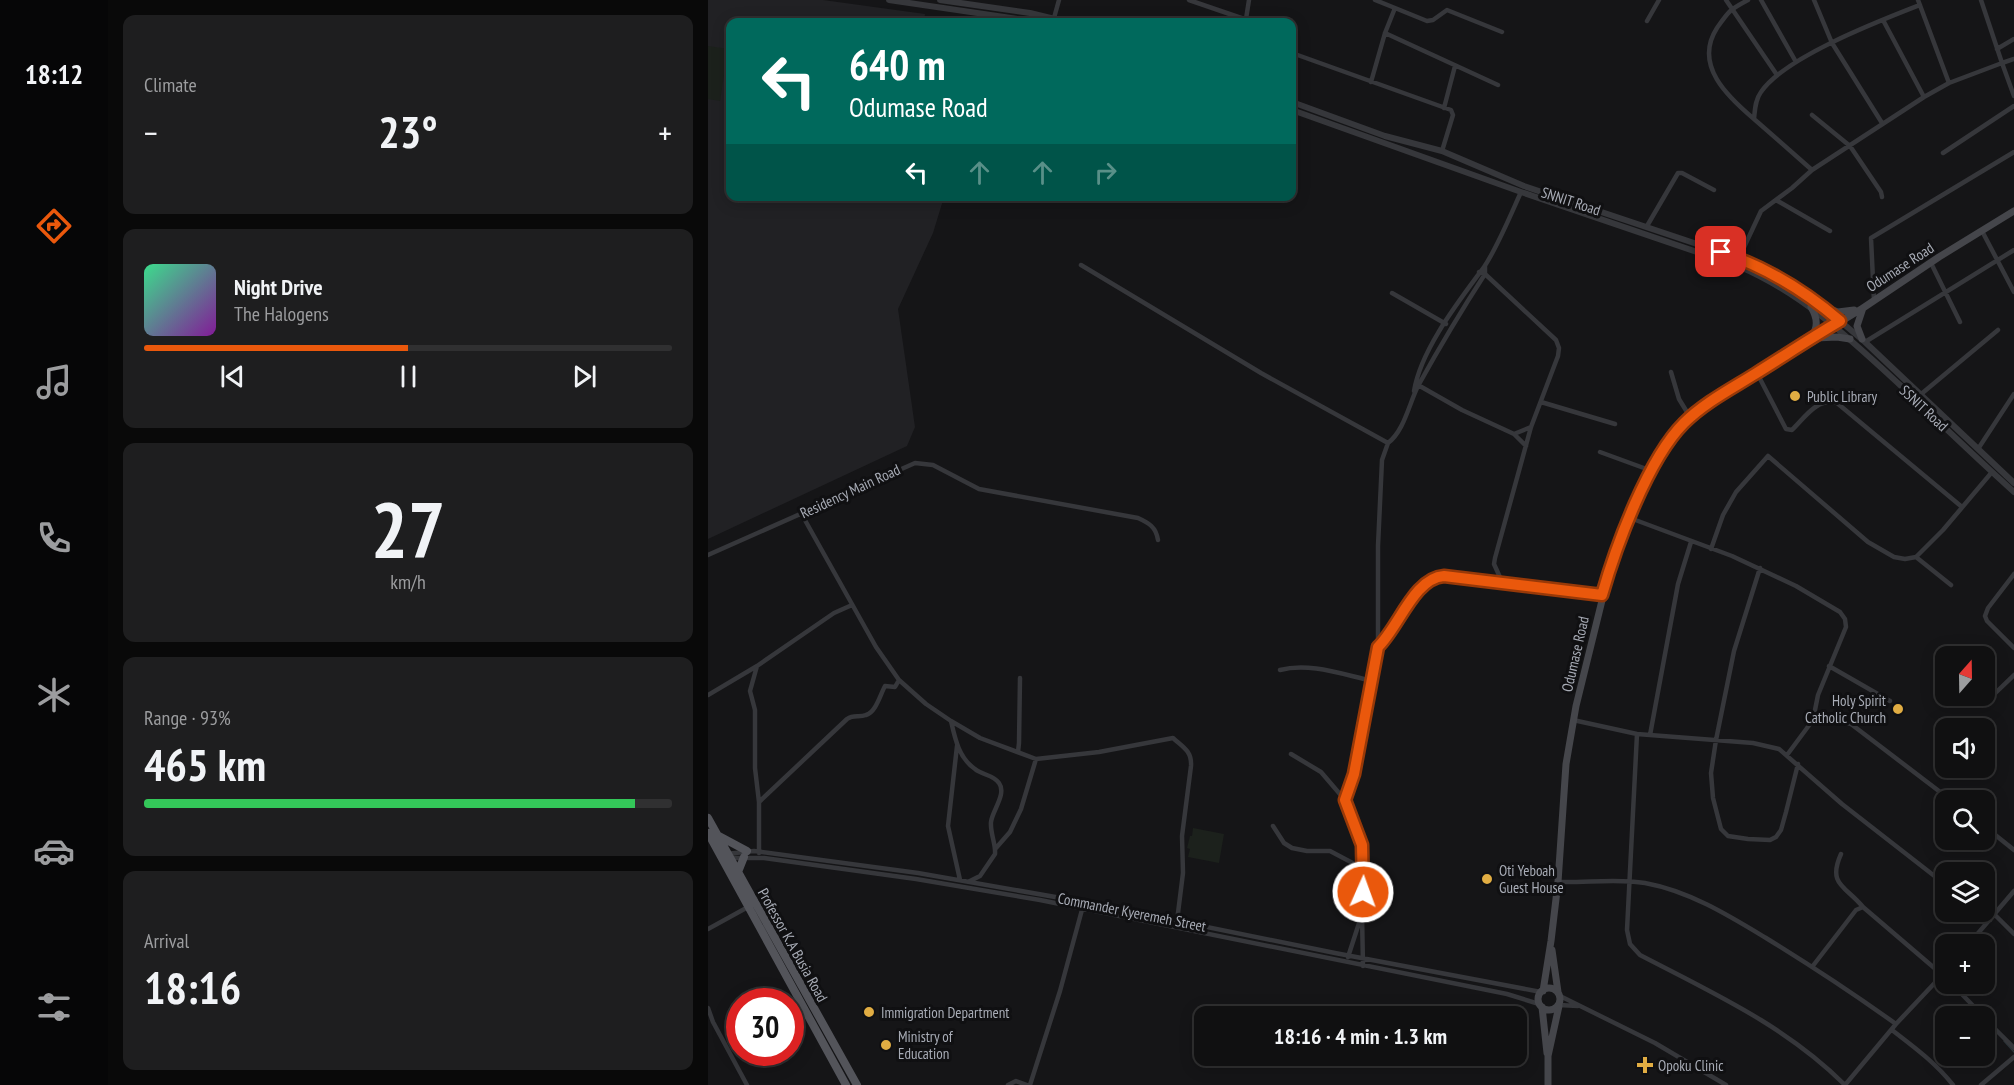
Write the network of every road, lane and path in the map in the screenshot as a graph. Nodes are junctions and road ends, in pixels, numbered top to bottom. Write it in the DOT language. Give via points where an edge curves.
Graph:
graph roads {
  1 [pos="889,0"];
  2 [pos="940,0"];
  3 [pos="1059,0"];
  4 [pos="1189,0"];
  5 [pos="1249,0"];
  6 [pos="1375,0"];
  7 [pos="1659,0"];
  8 [pos="1726,0"];
  9 [pos="1748,0"];
  10 [pos="1761,0"];
  11 [pos="1814,0"];
  12 [pos="1981,0"];
  13 [pos="1919,3"];
  14 [pos="1395,8"];
  15 [pos="1730,9"];
  16 [pos="1011,18"];
  17 [pos="1054,18"];
  18 [pos="1243,18"];
  19 [pos="1246,18"];
  20 [pos="1883,20"];
  21 [pos="1647,21"];
  22 [pos="1502,32"];
  23 [pos="1385,33"];
  24 [pos="2014,39"];
  25 [pos="1832,43"];
  26 [pos="1997,49"];
  27 [pos="1296,54"];
  28 [pos="2014,58"];
  29 [pos="1796,62"];
  30 [pos="2002,63"];
  31 [pos="1455,66"];
  32 [pos="1778,75"];
  33 [pos="1371,82"];
  34 [pos="1949,83"];
  35 [pos="1498,85"];
  36 [pos="2014,96"];
  37 [pos="1923,97"];
  38 [pos="1296,104"];
  39 [pos="2014,106"];
  40 [pos="1444,108"];
  41 [pos="1296,111"];
  42 [pos="1812,115"];
  43 [pos="1754,119"];
  44 [pos="1882,123"];
  45 [pos="1373,136"];
  46 [pos="1384,140"];
  47 [pos="1850,146"];
  48 [pos="1442,150"];
  49 [pos="2014,152"];
  50 [pos="1942,153"];
  51 [pos="1812,170"];
  52 [pos="1714,190"];
  53 [pos="1521,192"];
  54 [pos="1882,197"];
  55 [pos="1776,200"];
  56 [pos="2014,211"];
  57 [pos="1608,213"];
  58 [pos="1621,218"];
  59 [pos="1605,221"];
  60 [pos="1619,225"];
  61 [pos="1647,226"];
  62 [pos="1830,231"];
  63 [pos="1982,231"];
  64 [pos="2014,250"];
  65 [pos="1739,258"];
  66 [pos="1999,260"];
  67 [pos="1931,263"];
  68 [pos="1081,265"];
  69 [pos="1482,273"];
  70 [pos="2014,292"];
  71 [pos="1392,293"];
  72 [pos="1946,293"];
  73 [pos="1874,301"];
  74 [pos="1812,307"];
  75 [pos="1824,307"];
  76 [pos="1863,308"];
  77 [pos="1840,321"];
  78 [pos="1960,322"];
  79 [pos="1444,323"];
  80 [pos="1833,325"];
  81 [pos="1452,327"];
  82 [pos="1998,330"];
  83 [pos="1812,339"];
  84 [pos="1850,339"];
  85 [pos="1863,340"];
  86 [pos="1671,372"];
  87 [pos="1757,373"];
  88 [pos="1417,385"];
  89 [pos="2014,394"];
  90 [pos="1920,395"];
  91 [pos="1541,402"];
  92 [pos="1690,417"];
  93 [pos="1615,424"];
  94 [pos="1531,427"];
  95 [pos="1514,434"];
  96 [pos="1388,443"];
  97 [pos="1526,446"];
  98 [pos="1978,449"];
  99 [pos="1600,452"];
  100 [pos="1652,471"];
  101 [pos="1992,472"];
  102 [pos="2014,483"];
  103 [pos="2014,492"];
  104 [pos="1962,507"];
  105 [pos="801,513"];
  106 [pos="1630,518"];
  107 [pos="1158,540"];
  108 [pos="1690,542"];
  109 [pos="1711,549"];
  110 [pos="708,555"];
  111 [pos="1916,557"];
  112 [pos="1760,568"];
  113 [pos="2014,574"];
  114 [pos="1503,584"];
  115 [pos="1951,585"];
  116 [pos="1602,595"];
  117 [pos="852,605"];
  118 [pos="1378,647"];
  119 [pos="2014,648"];
  120 [pos="757,666"];
  121 [pos="1828,666"];
  122 [pos="1280,670"];
  123 [pos="2014,675"];
  124 [pos="1020,678"];
  125 [pos="899,680"];
  126 [pos="1373,681"];
  127 [pos="1995,693"];
  128 [pos="708,695"];
  129 [pos="1890,701"];
  130 [pos="1574,720"];
  131 [pos="1813,720"];
  132 [pos="951,721"];
  133 [pos="1637,734"];
  134 [pos="1650,735"];
  135 [pos="1716,740"];
  136 [pos="957,746"];
  137 [pos="1018,752"];
  138 [pos="1291,754"];
  139 [pos="1787,755"];
  140 [pos="1036,759"];
  141 [pos="1798,764"];
  142 [pos="1938,790"];
  143 [pos="1345,800"];
  144 [pos="759,802"];
  145 [pos="708,818"];
  146 [pos="1274,826"];
  147 [pos="708,833"];
  148 [pos="1995,835"];
  149 [pos="717,836"];
  150 [pos="996,848"];
  151 [pos="2014,850"];
  152 [pos="759,852"];
  153 [pos="745,854"];
  154 [pos="1841,854"];
  155 [pos="725,857"];
  156 [pos="760,858"];
  157 [pos="1364,869"];
  158 [pos="738,872"];
  159 [pos="1935,876"];
  160 [pos="960,880"];
  161 [pos="969,882"];
  162 [pos="1558,882"];
  163 [pos="1629,882"];
  164 [pos="2014,891"];
  165 [pos="1084,902"];
  166 [pos="1863,907"];
  167 [pos="748,908"];
  168 [pos="1082,908"];
  169 [pos="1362,914"];
  170 [pos="1995,915"];
  171 [pos="1177,920"];
  172 [pos="1988,922"];
  173 [pos="1176,927"];
  174 [pos="708,929"];
  175 [pos="1978,934"];
  176 [pos="2014,934"];
  177 [pos="1551,941"];
  178 [pos="1348,955"];
  179 [pos="1364,957"];
  180 [pos="1346,963"];
  181 [pos="784,965"];
  182 [pos="1363,966"];
  183 [pos="1812,967"];
  184 [pos="1935,967"];
  185 [pos="1935,983"];
  186 [pos="1542,991"];
  187 [pos="1559,994"];
  188 [pos="1962,994"];
  189 [pos="1559,1005"];
  190 [pos="1541,1006"];
  191 [pos="1578,1006"];
  192 [pos="1973,1006"];
  193 [pos="708,1008"];
  194 [pos="1896,1024"];
  195 [pos="1995,1028"];
  196 [pos="1892,1030"];
  197 [pos="2014,1048"];
  198 [pos="1548,1056"];
  199 [pos="2014,1057"];
  200 [pos="1851,1078"];
  201 [pos="747,1085"];
  202 [pos="846,1085"];
  203 [pos="857,1085"];
  204 [pos="1008,1085"];
  205 [pos="1029,1085"];
  206 [pos="1548,1085"];
  207 [pos="1726,1085"];
  208 [pos="1845,1085"];
  209 [pos="1857,1085"];
  210 [pos="1953,1085"];
  211 [pos="1981,1085"];
  1 -- 16 [label="street"];
  2 -- 17 [label="street"];
  3 -- 17 [label="street"];
  4 -- 18 [label="street"];
  5 -- 19 [label="street"];
  6 -- 14 [label="street"];
  7 -- 21 [label="street"];
  8 -- 15 [label="street"];
  9 -- 15 [label="street"];
  10 -- 29 [label="street"];
  11 -- 25 [label="street"];
  12 -- 26 [label="street"];
  13 -- 20 [label="street"];
  13 -- 34 [label="street"];
  14 -- 22 [label="street" via="1427,21 1447,9"];
  14 -- 23 [label="street"];
  15 -- 32 [label="street"];
  15 -- 43 [label="street" via="1714,34 1709,60 1730,98"];
  20 -- 25 [label="street"];
  20 -- 37 [label="street"];
  23 -- 31 [label="street"];
  23 -- 33 [label="street"];
  24 -- 26 [label="street"];
  25 -- 29 [label="street"];
  25 -- 44 [label="street"];
  26 -- 30 [label="street"];
  27 -- 33 [label="street"];
  28 -- 30 [label="street"];
  29 -- 32 [label="street"];
  30 -- 34 [label="street"];
  30 -- 36 [label="street"];
  31 -- 35 [label="street"];
  31 -- 40 [label="street"];
  32 -- 43 [label="street" via="1758,97"];
  33 -- 40 [label="street"];
  34 -- 37 [label="street"];
  37 -- 44 [label="street"];
  38 -- 45 [label="street, SNNIT Road"];
  39 -- 50 [label="street"];
  40 -- 48 [label="street" via="1453,115"];
  41 -- 45 [label="street, SNNIT Road"];
  42 -- 47 [label="street"];
  43 -- 51 [label="street"];
  44 -- 47 [label="street"];
  45 -- 46 [label="street, SNNIT Road"];
  46 -- 48 [label="street, SNNIT Road"];
  46 -- 53 [label="street, SNNIT Road"];
  47 -- 51 [label="street"];
  47 -- 54 [label="street"];
  48 -- 57 [label="street, SNNIT Road" via="1524,186"];
  49 -- 73 [label="street" via="1871,238"];
  51 -- 55 [label="street"];
  52 -- 61 [label="street" via="1678,173"];
  53 -- 59 [label="street, SNNIT Road"];
  53 -- 69 [label="street"];
  55 -- 62 [label="street"];
  55 -- 65 [label="street" via="1761,211"];
  56 -- 63 [label="main road, Odumase Road"];
  57 -- 58 [label="street, SNNIT Road"];
  57 -- 59 [label="street"];
  58 -- 60 [label="street"];
  58 -- 61 [label="street, SNNIT Road"];
  59 -- 60 [label="street, SNNIT Road"];
  60 -- 74 [label="street, SNNIT Road" via="1738,266"];
  61 -- 65 [label="street, SNNIT Road"];
  63 -- 66 [label="street"];
  63 -- 67 [label="main road, Odumase Road"];
  64 -- 66 [label="street"];
  65 -- 75 [label="street, SNNIT Road" via="1790,283"];
  66 -- 70 [label="street"];
  66 -- 72 [label="street"];
  67 -- 72 [label="street"];
  67 -- 73 [label="main road, Odumase Road"];
  68 -- 96 [label="street" via="1261,373"];
  69 -- 79 [label="street"];
  69 -- 81 [label="street"];
  69 -- 91 [label="street" via="1556,340 1558,356"];
  71 -- 79 [label="street"];
  72 -- 78 [label="street"];
  72 -- 85 [label="street"];
  73 -- 76 [label="main road, Odumase Road"];
  74 -- 80 [label="street, SNNIT Road"];
  74 -- 83 [label="main road" via="1817,318"];
  75 -- 76 [label="main road" via="1840,312"];
  75 -- 77 [label="street, SNNIT Road"];
  76 -- 77 [label="main road, Odumase Road"];
  76 -- 85 [label="main road" via="1857,326"];
  77 -- 80 [label="main road, Odumase Road"];
  77 -- 85 [label="street, SSNIT Road"];
  79 -- 81 [label="street"];
  79 -- 88 [label="street" via="1419,369"];
  80 -- 83 [label="main road, Odumase Road"];
  80 -- 84 [label="street, SSNIT Road"];
  81 -- 88 [label="street"];
  82 -- 90 [label="street"];
  83 -- 84 [label="main road"];
  83 -- 87 [label="main road, Odumase Road"];
  84 -- 101 [label="street, SSNIT Road"];
  85 -- 90 [label="street, SSNIT Road"];
  86 -- 92 [label="street" via="1679,399"];
  87 -- 92 [label="main road, Odumase Road"];
  87 -- 104 [label="street" via="1786,429 1792,430 1820,403 1837,403"];
  88 -- 95 [label="street"];
  88 -- 96 [label="street" via="1398,431"];
  89 -- 98 [label="street"];
  90 -- 98 [label="street, SSNIT Road"];
  91 -- 93 [label="street"];
  91 -- 94 [label="street"];
  92 -- 100 [label="main road, Odumase Road" via="1672,437"];
  94 -- 95 [label="street"];
  94 -- 97 [label="street"];
  95 -- 97 [label="street"];
  96 -- 118 [label="street" via="1382,460"];
  97 -- 114 [label="street" via="1494,564"];
  98 -- 102 [label="street, SSNIT Road"];
  99 -- 100 [label="street"];
  100 -- 106 [label="main road, Odumase Road"];
  101 -- 103 [label="street, SSNIT Road"];
  101 -- 104 [label="street"];
  104 -- 111 [label="street"];
  105 -- 107 [label="street, Residency Main Road" via="906,465 923,463 979,489 1138,518 1150,523"];
  105 -- 110 [label="street, Residency Main Road"];
  105 -- 117 [label="street"];
  106 -- 108 [label="street"];
  106 -- 116 [label="main road, Odumase Road"];
  108 -- 109 [label="street"];
  108 -- 134 [label="street" via="1678,584"];
  109 -- 111 [label="street" via="1736,492 1768,456 1868,542 1894,557"];
  109 -- 112 [label="street"];
  111 -- 115 [label="street"];
  112 -- 121 [label="street" via="1840,612 1845,619 1846,627"];
  112 -- 135 [label="street" via="1734,651"];
  113 -- 119 [label="street" via="1985,616"];
  114 -- 116 [label="street"];
  114 -- 118 [label="street" via="1436,577 1429,580"];
  116 -- 130 [label="main road, Odumase Road"];
  117 -- 120 [label="street"];
  117 -- 125 [label="street"];
  118 -- 126 [label="street"];
  120 -- 128 [label="street"];
  120 -- 144 [label="street" via="750,691 755,710"];
  121 -- 129 [label="street"];
  121 -- 131 [label="street"];
  122 -- 126 [label="street" via="1311,668"];
  123 -- 127 [label="street"];
  124 -- 137 [label="street"];
  125 -- 132 [label="street"];
  125 -- 144 [label="street" via="895,687 885,686 869,714 847,719"];
  126 -- 143 [label="street"];
  130 -- 133 [label="street"];
  130 -- 162 [label="main road, Odumase Road" via="1566,764"];
  131 -- 139 [label="street"];
  131 -- 142 [label="street" via="1833,719 1851,724"];
  132 -- 136 [label="street"];
  132 -- 137 [label="street" via="980,738"];
  133 -- 134 [label="street"];
  133 -- 163 [label="street"];
  134 -- 135 [label="street"];
  135 -- 139 [label="street" via="1770,746"];
  135 -- 141 [label="street" via="1711,773 1713,798 1721,829 1728,836 1761,840 1776,837"];
  136 -- 150 [label="street" via="975,769 999,783 1002,791 991,822"];
  136 -- 160 [label="street" via="948,826"];
  137 -- 140 [label="street"];
  138 -- 143 [label="street" via="1321,772"];
  139 -- 141 [label="street"];
  140 -- 150 [label="street" via="1021,809 1010,832"];
  140 -- 171 [label="street" via="1173,738 1188,750 1191,766"];
  141 -- 159 [label="street" via="1810,778"];
  143 -- 157 [label="street" via="1362,845"];
  144 -- 152 [label="street"];
  145 -- 149 [label="main road, Professor K.A Busia Road"];
  146 -- 157 [label="street" via="1284,843 1292,848 1330,851"];
  147 -- 155 [label="main road, Professor K.A Busia Road"];
  148 -- 151 [label="street"];
  149 -- 153 [label="main road"];
  149 -- 155 [label="main road, Professor K.A Busia Road"];
  150 -- 161 [label="street" via="980,876"];
  152 -- 153 [label="street, Commander Kyeremeh Street"];
  152 -- 156 [label="street"];
  152 -- 160 [label="street, Commander Kyeremeh Street"];
  153 -- 155 [label="street, Commander Kyeremeh Street"];
  153 -- 156 [label="street, Commander Kyeremeh Street"];
  153 -- 158 [label="main road"];
  154 -- 166 [label="street" via="1835,875"];
  155 -- 158 [label="main road, Professor K.A Busia Road"];
  155 -- 167 [label="main road, Professor K.A Busia Road"];
  156 -- 168 [label="street, Commander Kyeremeh Street" via="916,879"];
  157 -- 169 [label="street"];
  158 -- 181 [label="main road, Professor K.A Busia Road"];
  160 -- 161 [label="street, Commander Kyeremeh Street"];
  161 -- 165 [label="street, Commander Kyeremeh Street"];
  162 -- 163 [label="street"];
  162 -- 177 [label="main road, Odumase Road"];
  163 -- 183 [label="street" via="1667,888 1698,900"];
  163 -- 208 [label="street" via="1627,930 1630,944 1640,955 1786,1034"];
  164 -- 170 [label="street"];
  165 -- 168 [label="street"];
  165 -- 171 [label="street, Commander Kyeremeh Street"];
  166 -- 183 [label="street" via="1856,910"];
  166 -- 184 [label="street"];
  167 -- 174 [label="street"];
  167 -- 181 [label="main road, Professor K.A Busia Road"];
  168 -- 173 [label="street, Commander Kyeremeh Street"];
  168 -- 205 [label="street"];
  169 -- 178 [label="street"];
  169 -- 179 [label="street"];
  170 -- 176 [label="street"];
  171 -- 173 [label="street"];
  171 -- 178 [label="street, Commander Kyeremeh Street"];
  172 -- 175 [label="street"];
  173 -- 180 [label="street, Commander Kyeremeh Street"];
  177 -- 186 [label="main road, Odumase Road"];
  177 -- 187 [label="main road, Odumase Road"];
  178 -- 179 [label="street, Commander Kyeremeh Street"];
  178 -- 180 [label="street"];
  179 -- 182 [label="street"];
  179 -- 186 [label="street, Commander Kyeremeh Street"];
  180 -- 182 [label="street, Commander Kyeremeh Street"];
  181 -- 202 [label="main road, Professor K.A Busia Road"];
  181 -- 203 [label="main road, Professor K.A Busia Road"];
  182 -- 190 [label="street, Commander Kyeremeh Street" via="1507,994"];
  183 -- 194 [label="street"];
  185 -- 194 [label="street"];
  186 -- 187 [label="main road" via="1551,988"];
  186 -- 190 [label="main road"];
  187 -- 189 [label="main road"];
  187 -- 191 [label="street"];
  188 -- 192 [label="street"];
  189 -- 190 [label="main road" via="1553,1010"];
  189 -- 191 [label="street"];
  189 -- 198 [label="main road"];
  190 -- 198 [label="main road"];
  191 -- 207 [label="street" via="1654,1043"];
  193 -- 201 [label="street"];
  194 -- 196 [label="street"];
  195 -- 197 [label="street"];
  196 -- 200 [label="street"];
  196 -- 210 [label="street"];
  198 -- 206 [label="main road"];
  199 -- 211 [label="street"];
  200 -- 208 [label="street"];
  200 -- 209 [label="street"];
  204 -- 205 [label="street" via="1016,1081"];
}
